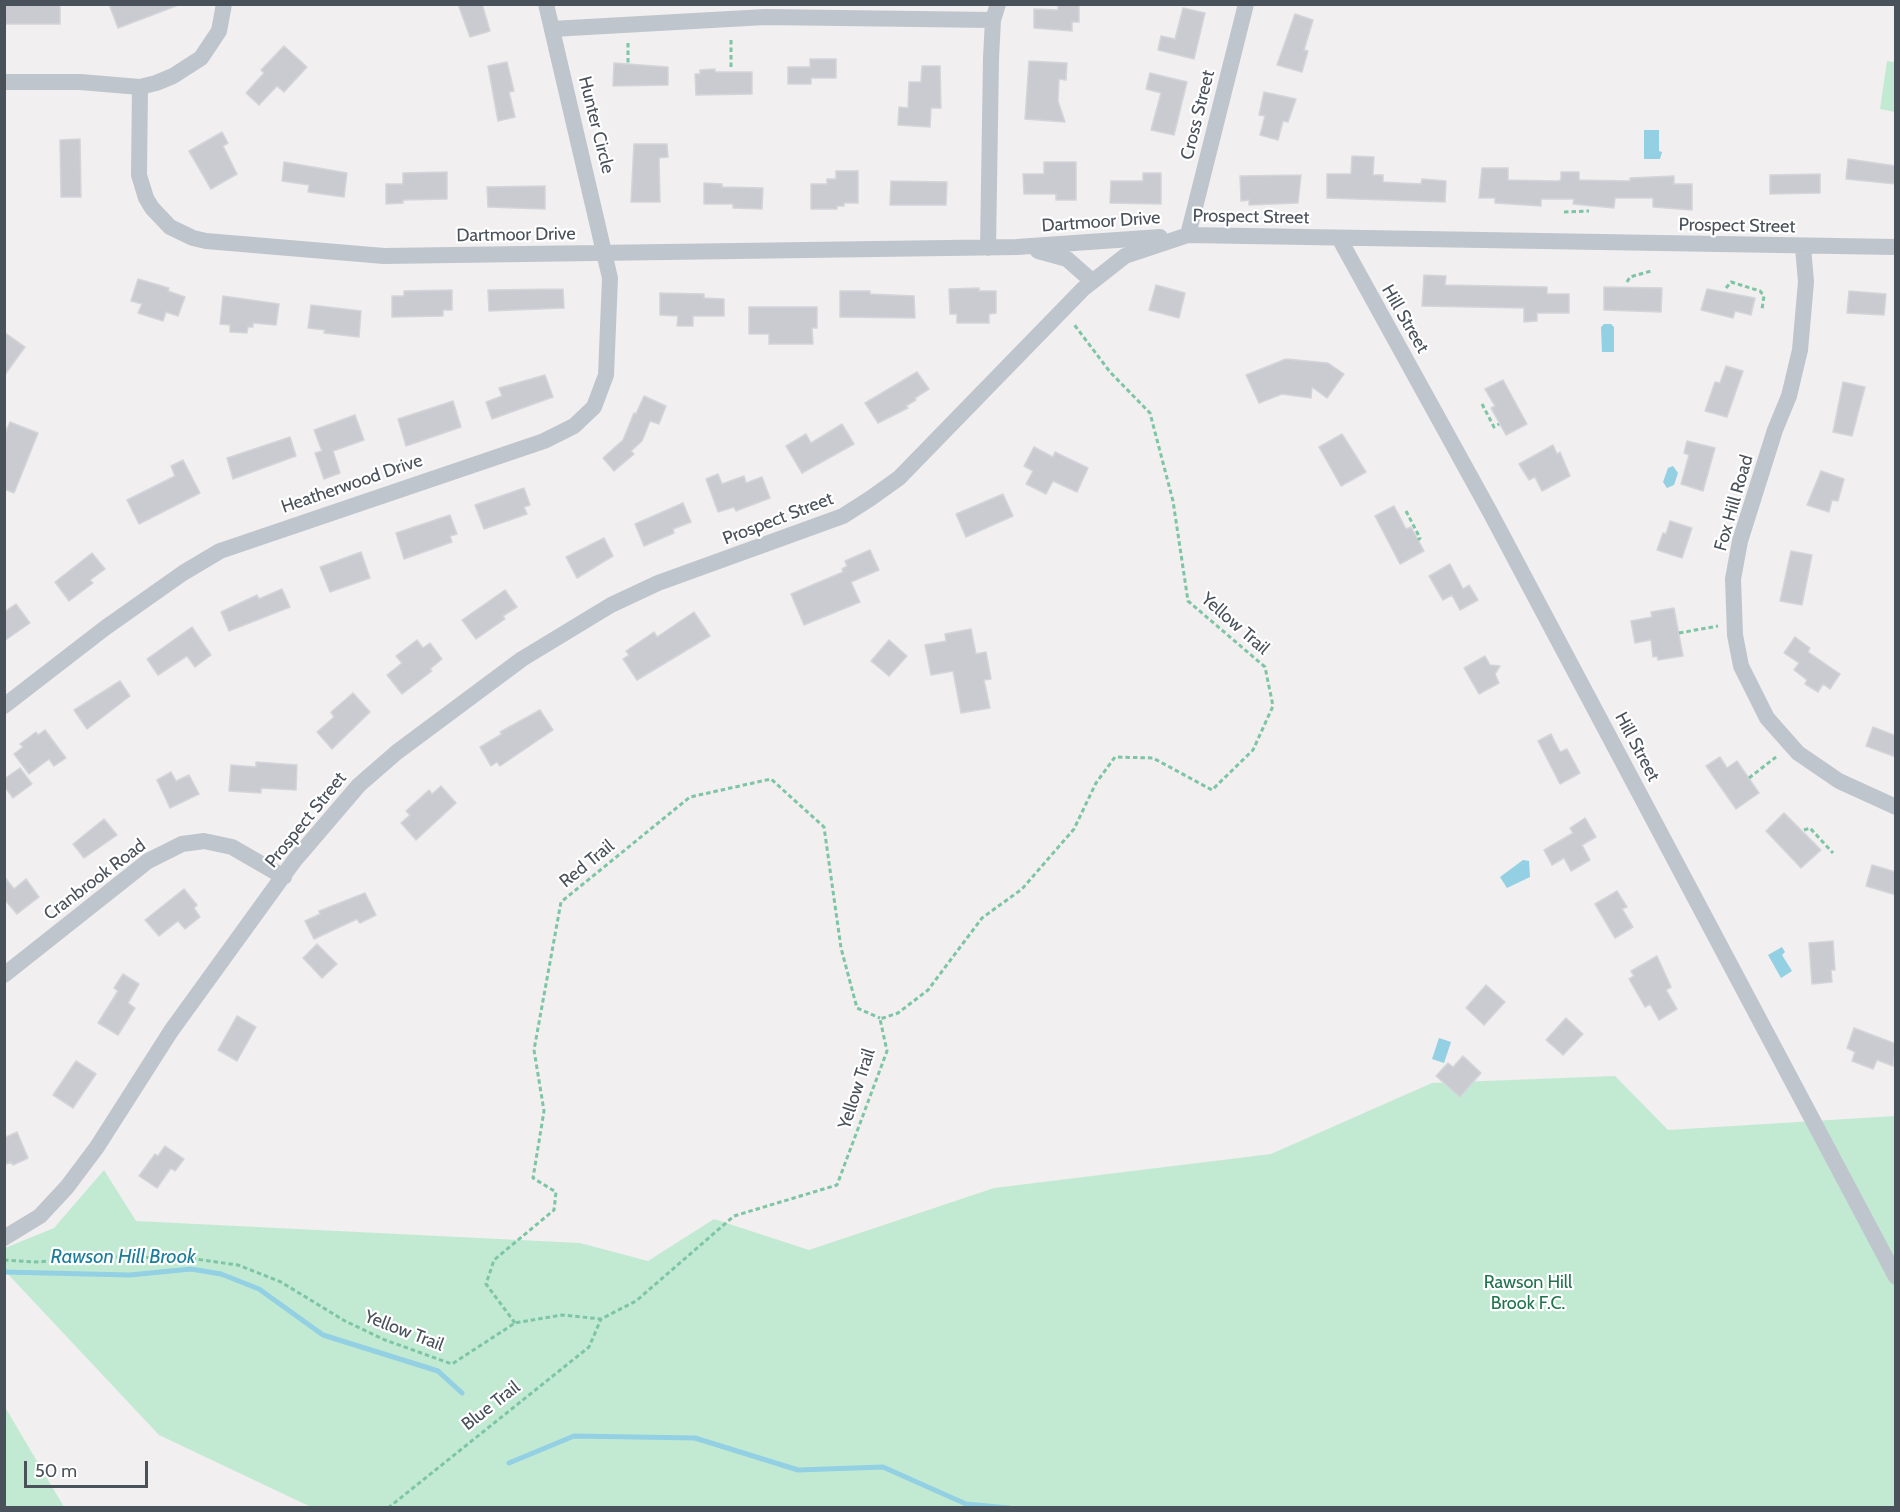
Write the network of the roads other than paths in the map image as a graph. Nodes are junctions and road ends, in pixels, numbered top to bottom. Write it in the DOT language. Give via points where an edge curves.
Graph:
graph roads {
  1 [pos="224,4"];
  2 [pos="546,4"];
  3 [pos="1246,4"];
  4 [pos="996,12"];
  5 [pos="552,29"];
  6 [pos="4,82"];
  7 [pos="140,87"];
  8 [pos="1188,235"];
  9 [pos="1339,238"];
  10 [pos="1088,242"];
  11 [pos="1017,247"];
  12 [pos="1803,247"];
  13 [pos="1896,247"];
  14 [pos="988,248"];
  15 [pos="606,254"];
  16 [pos="1115,262"];
  17 [pos="1092,281"];
  18 [pos="4,706"];
  19 [pos="1896,807"];
  20 [pos="284,877"];
  21 [pos="4,975"];
  22 [pos="4,1238"];
  23 [pos="1896,1277"];
  1 -- 7 [label="street" via="219,31 201,58 173,76"];
  2 -- 5 [label="street, Hunter Circle"];
  3 -- 8 [label="street, Cross Street"];
  4 -- 5 [label="street" via="765,17"];
  4 -- 14 [label="street"];
  5 -- 15 [label="street, Hunter Circle"];
  6 -- 7 [label="street"];
  7 -- 15 [label="street, Dartmoor Drive" via="141,186 160,218 181,234 357,255"];
  8 -- 9 [label="street, Prospect Street"];
  8 -- 10 [label="street, Dartmoor Drive"];
  8 -- 16 [label="street, Prospect Street" via="1150,245"];
  9 -- 12 [label="street, Prospect Street"];
  9 -- 23 [label="street, Hill Street" via="1490,512"];
  10 -- 11 [label="street, Dartmoor Drive"];
  10 -- 16 [label="street"];
  11 -- 14 [label="street, Dartmoor Drive"];
  11 -- 17 [label="street, Dartmoor Drive" via="1060,255"];
  12 -- 13 [label="street, Prospect Street"];
  12 -- 19 [label="street, Fox Hill Road" via="1806,282 1800,350 1740,541 1733,579 1741,666 1767,718 1798,753 1839,781"];
  14 -- 15 [label="street, Dartmoor Drive"];
  15 -- 18 [label="street, Heatherwood Drive" via="610,278 606,375 594,407 574,426 544,441 220,551 105,628"];
  16 -- 17 [label="street, Prospect Street"];
  17 -- 20 [label="street, Prospect Street" via="899,478 843,516 658,583 610,605 522,659 429,727 359,785"];
  20 -- 21 [label="street, Cranbrook Road" via="232,847 204,841 182,844 148,861"];
  20 -- 22 [label="street, Prospect Street" via="171,1031 67,1187 40,1216"];
}
